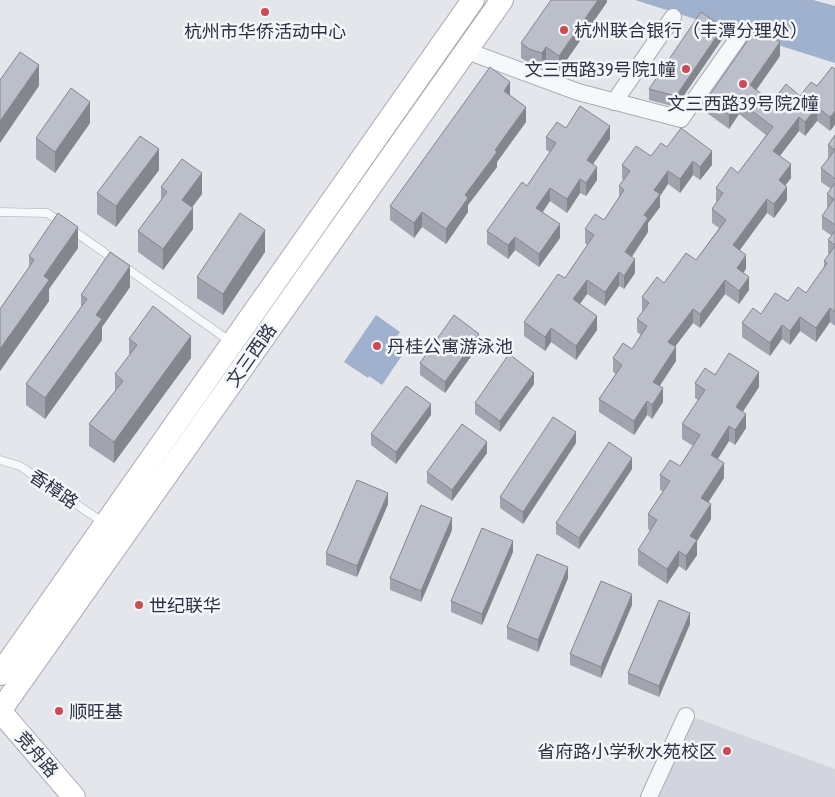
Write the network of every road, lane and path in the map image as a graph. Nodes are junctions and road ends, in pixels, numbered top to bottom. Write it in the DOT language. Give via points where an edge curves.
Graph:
graph roads {
  1 [pos="473,0"];
  2 [pos="502,0"];
  3 [pos="673,17"];
  4 [pos="738,38"];
  5 [pos="467,51"];
  6 [pos="614,102"];
  7 [pos="0,212"];
  8 [pos="233,343"];
  9 [pos="0,460"];
  10 [pos="106,524"];
  11 [pos="0,674"];
  12 [pos="0,711"];
  13 [pos="686,716"];
  14 [pos="74,797"];
  15 [pos="649,797"];
  1 -- 8 [label="main road, 文三西路"];
  2 -- 5 [label="main road, 文三西路"];
  3 -- 6 [label="street"];
  4 -- 6 [label="street" via="681,119"];
  5 -- 6 [label="street"];
  5 -- 12 [label="main road, 文三西路"];
  7 -- 8 [label="lane" via="48,213"];
  8 -- 10 [label="main road, 文三西路"];
  9 -- 10 [label="lane, 香樟路" via="20,466"];
  10 -- 11 [label="main road, 文三西路"];
  12 -- 14 [label="main road, 竞舟路"];
  13 -- 15 [label="street"];
}
